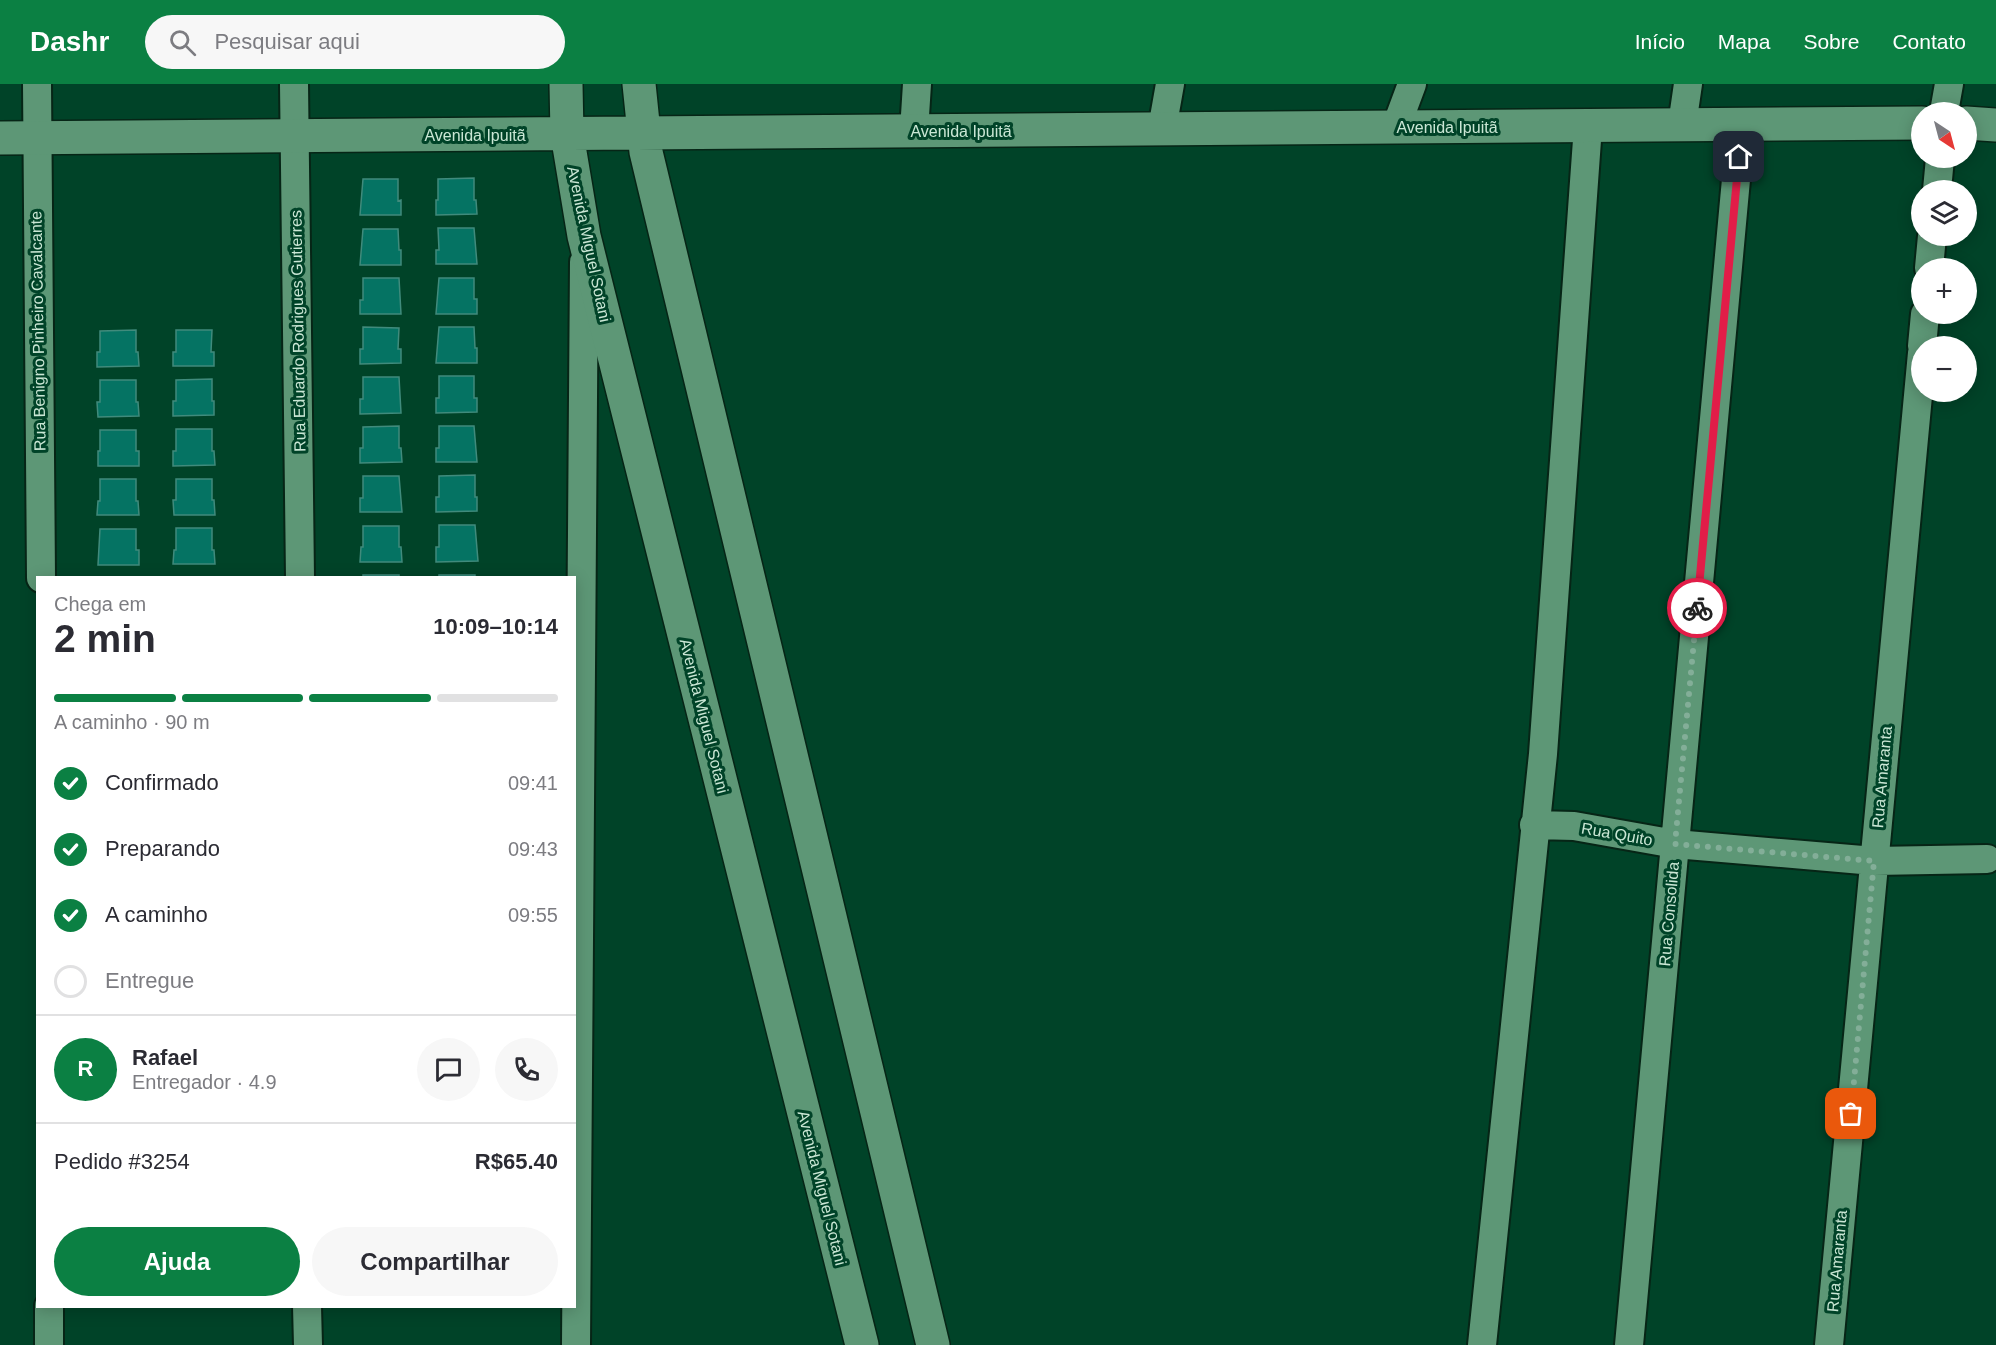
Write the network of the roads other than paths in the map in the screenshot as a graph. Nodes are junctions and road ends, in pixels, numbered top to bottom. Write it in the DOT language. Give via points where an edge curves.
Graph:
graph roads {
  1 [pos="37,84"];
  2 [pos="294,84"];
  3 [pos="566,84"];
  4 [pos="639,84"];
  5 [pos="917,84"];
  6 [pos="1170,84"];
  7 [pos="1412,84"];
  8 [pos="1688,84"];
  9 [pos="1949,84"];
  10 [pos="1946,102"];
  11 [pos="1911,123"];
  12 [pos="1977,123"];
  13 [pos="1741,124"];
  14 [pos="1996,124"];
  15 [pos="1682,125"];
  16 [pos="1588,126"];
  17 [pos="1396,127"];
  18 [pos="1162,129"];
  19 [pos="914,131"];
  20 [pos="643,133"];
  21 [pos="567,134"];
  22 [pos="296,136"];
  23 [pos="0,138"];
  24 [pos="36,138"];
  25 [pos="584,236"];
  26 [pos="1917,402"];
  27 [pos="41,576"];
  28 [pos="300,576"];
  29 [pos="1534,825"];
  30 [pos="1675,844"];
  31 [pos="1987,859"];
  32 [pos="1874,861"];
  33 [pos="49,1308"];
  34 [pos="307,1308"];
  35 [pos="49,1345"];
  36 [pos="308,1345"];
  37 [pos="576,1345"];
  38 [pos="862,1345"];
  39 [pos="933,1345"];
  40 [pos="1482,1345"];
  41 [pos="1629,1345"];
  42 [pos="1829,1345"];
  1 -- 24 [label="street, Rua Benigno Pinheiro Cavalcante"];
  2 -- 22 [label="street, Rua Eduardo Rodrigues Gutierres"];
  3 -- 21 [label="street, Avenida Miguel Sotani"];
  4 -- 20 [label="street"];
  5 -- 19 [label="street"];
  6 -- 18 [label="street"];
  7 -- 17 [label="street"];
  8 -- 15 [label="street"];
  9 -- 10 [label="street"];
  11 -- 13 [label="street, Avenida Ipuitã"];
  12 -- 14 [label="street"];
  13 -- 15 [label="street, Avenida Ipuitã"];
  13 -- 30 [label="street, Rua Consolida"];
  15 -- 16 [label="street, Avenida Ipuitã"];
  16 -- 17 [label="street, Avenida Ipuitã"];
  16 -- 29 [label="street" via="1543,754"];
  17 -- 18 [label="street, Avenida Ipuitã"];
  18 -- 19 [label="street, Avenida Ipuitã"];
  19 -- 20 [label="street, Avenida Ipuitã"];
  20 -- 21 [label="street, Avenida Ipuitã"];
  20 -- 39 [label="street"];
  21 -- 22 [label="street, Avenida Ipuitã"];
  21 -- 25 [label="street, Avenida Miguel Sotani"];
  22 -- 24 [label="street, Avenida Ipuitã"];
  22 -- 28 [label="street, Rua Eduardo Rodrigues Gutierres"];
  23 -- 24 [label="street, Avenida Ipuitã"];
  24 -- 27 [label="street, Rua Benigno Pinheiro Cavalcante"];
  25 -- 37 [label="street"];
  25 -- 38 [label="street, Avenida Miguel Sotani"];
  26 -- 32 [label="street, Rua Amaranta"];
  29 -- 30 [label="street, Rua Quito" via="1574,826"];
  29 -- 40 [label="street"];
  30 -- 32 [label="street, Rua Quito"];
  30 -- 41 [label="street, Rua Consolida"];
  31 -- 32 [label="street, Rua Quito"];
  32 -- 42 [label="street, Rua Amaranta"];
  33 -- 35 [label="street"];
  34 -- 36 [label="street"];
}
